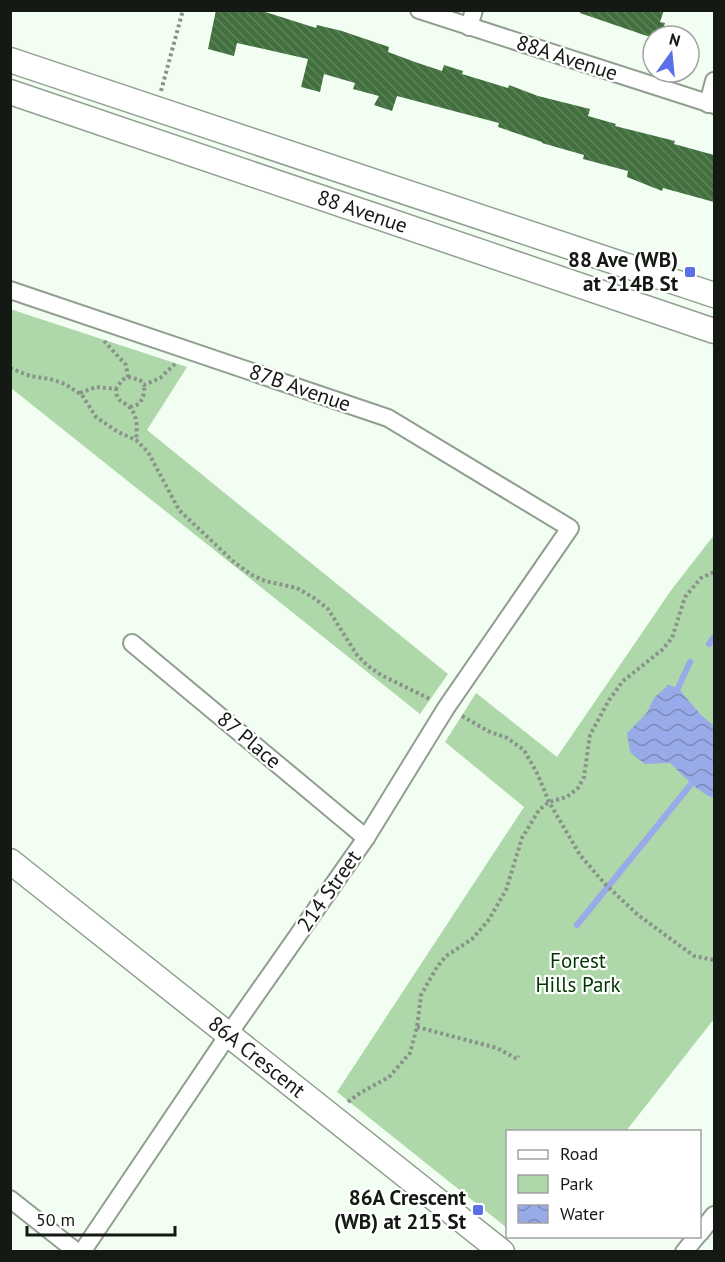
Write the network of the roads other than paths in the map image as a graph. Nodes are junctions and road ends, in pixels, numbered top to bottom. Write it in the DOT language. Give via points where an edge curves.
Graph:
graph roads {
  1 [pos="419,10"];
  2 [pos="474,10"];
  3 [pos="470,27"];
  4 [pos="10,60"];
  5 [pos="714,81"];
  6 [pos="10,93"];
  7 [pos="711,105"];
  8 [pos="10,290"];
  9 [pos="714,295"];
  10 [pos="714,331"];
  11 [pos="570,528"];
  12 [pos="132,643"];
  13 [pos="366,837"];
  14 [pos="10,861"];
  15 [pos="228,1035"];
  16 [pos="10,1199"];
  17 [pos="714,1215"];
  18 [pos="701,1231"];
  19 [pos="695,1238"];
  20 [pos="77,1251"];
  21 [pos="82,1251"];
  22 [pos="502,1251"];
  23 [pos="684,1251"];
  1 -- 3 [label="street, 88A Avenue"];
  2 -- 3 [label="street"];
  3 -- 7 [label="street, 88A Avenue"];
  4 -- 9 [label="main road, 88 Avenue"];
  5 -- 7 [label="street"];
  6 -- 10 [label="main road, 88 Avenue"];
  8 -- 11 [label="street, 87B Avenue" via="388,418"];
  11 -- 13 [label="street, 214 Street" via="446,708"];
  12 -- 13 [label="street, 87 Place"];
  13 -- 15 [label="street, 214 Street"];
  14 -- 15 [label="main road, 86A Crescent"];
  15 -- 21 [label="street, 214 Street"];
  15 -- 22 [label="main road, 86A Crescent"];
  16 -- 20 [label="street"];
  17 -- 18 [label="street"];
  19 -- 23 [label="street"];
}
